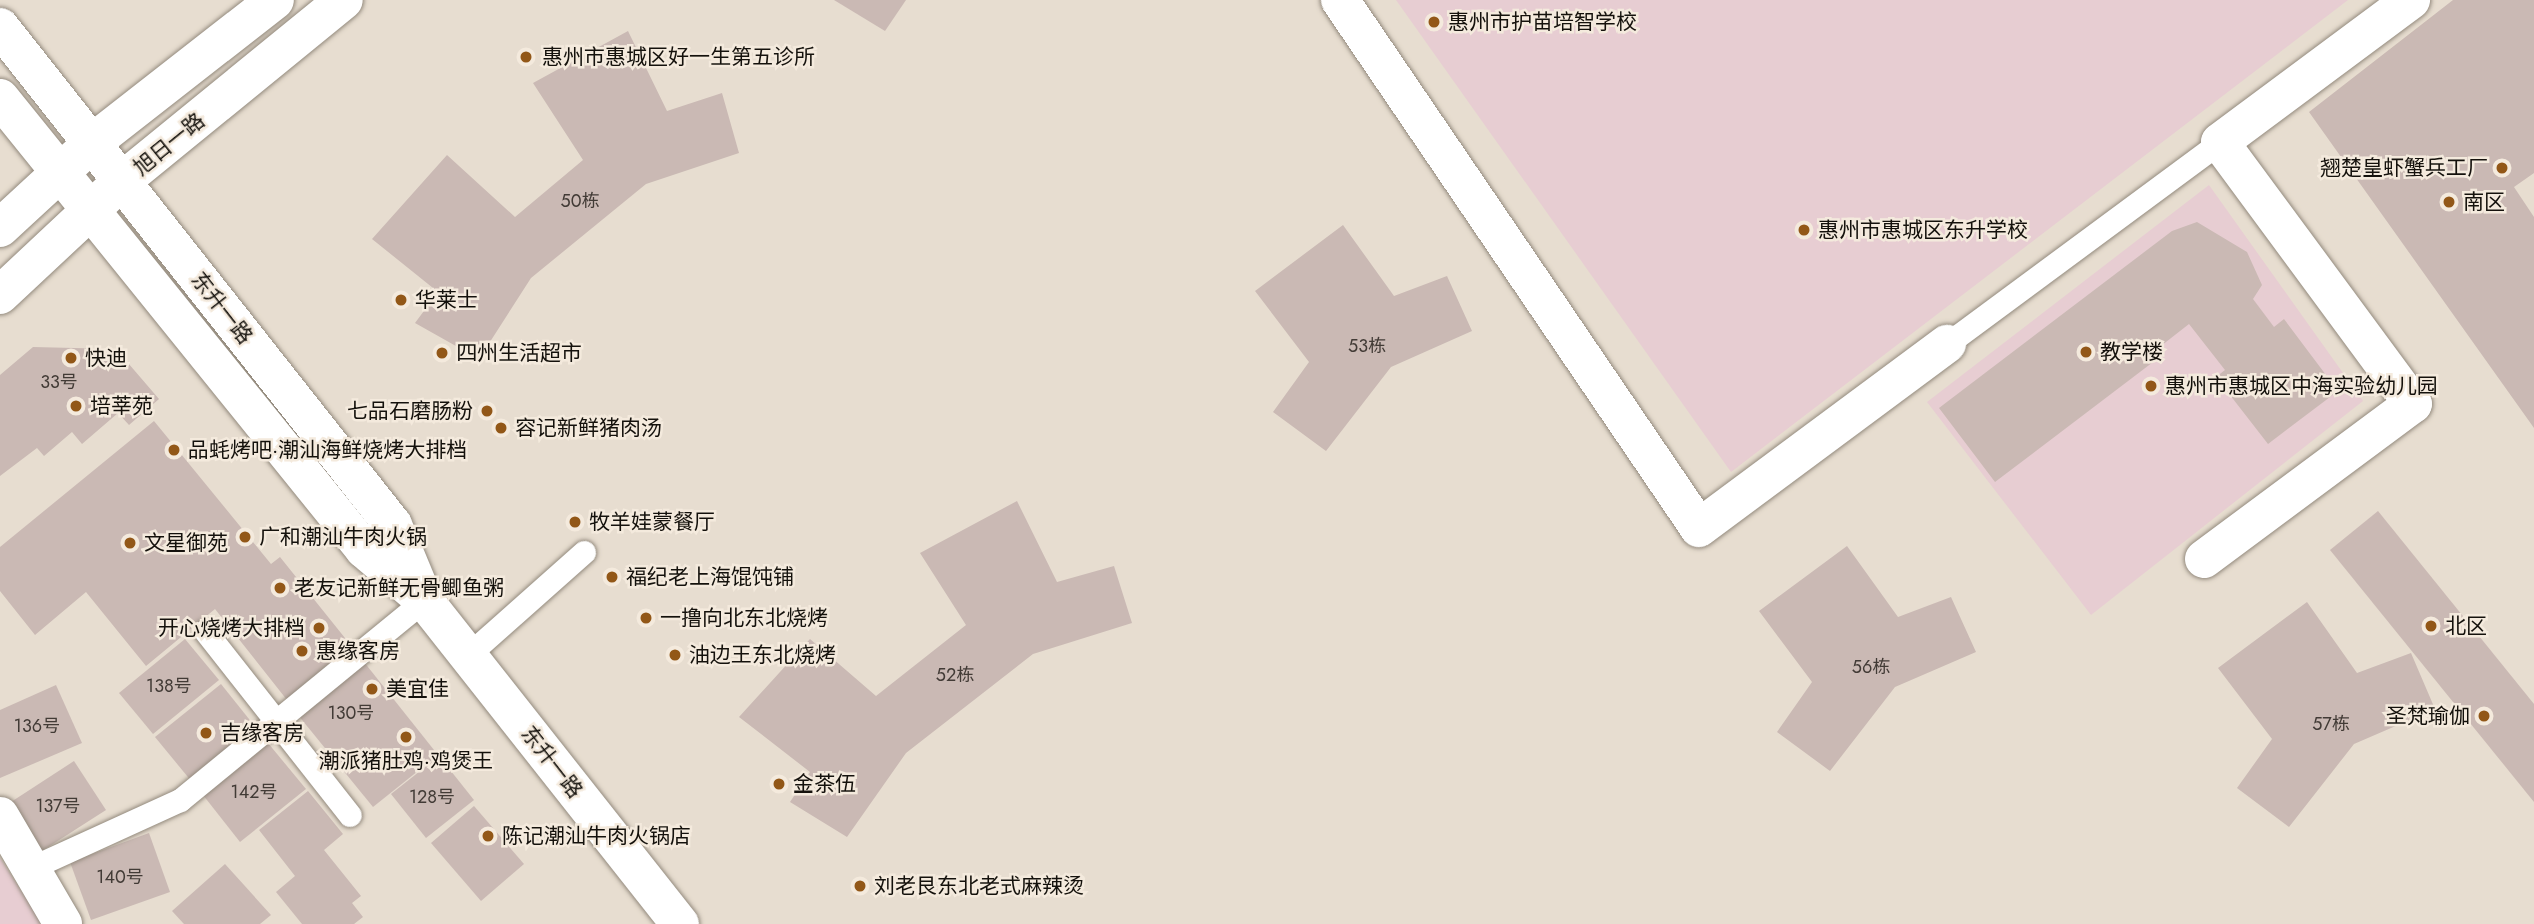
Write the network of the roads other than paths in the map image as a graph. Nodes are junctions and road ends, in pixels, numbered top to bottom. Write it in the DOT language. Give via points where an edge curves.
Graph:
graph roads {
  1 [pos="275,0"];
  2 [pos="344,0"];
  3 [pos="1340,0"];
  4 [pos="2411,0"];
  5 [pos="0,27"];
  6 [pos="0,97"];
  7 [pos="2220,142"];
  8 [pos="92,143"];
  9 [pos="58,172"];
  10 [pos="122,181"];
  11 [pos="90,211"];
  12 [pos="0,228"];
  13 [pos="0,295"];
  14 [pos="1947,344"];
  15 [pos="584,552"];
  16 [pos="2204,559"];
  17 [pos="424,600"];
  18 [pos="205,631"];
  19 [pos="468,655"];
  20 [pos="276,721"];
  21 [pos="350,815"];
  22 [pos="0,816"];
  23 [pos="33,867"];
  24 [pos="63,924"];
  25 [pos="680,924"];
  1 -- 8 [label="street"];
  2 -- 10 [label="street, 旭日一路"];
  3 -- 14 [label="street" via="1699,528"];
  4 -- 7 [label="street"];
  5 -- 8 [label="street, 东升一路"];
  6 -- 9 [label="street, 东升一路"];
  7 -- 14 [label="lane"];
  7 -- 16 [label="street" via="2413,404"];
  8 -- 9 [label="street"];
  8 -- 10 [label="street, 东升一路"];
  9 -- 11 [label="street, 东升一路"];
  9 -- 12 [label="street"];
  10 -- 11 [label="street, 旭日一路"];
  10 -- 17 [label="street, 东升一路" via="393,525"];
  11 -- 13 [label="street, 旭日一路"];
  11 -- 17 [label="street, 东升一路" via="364,549"];
  15 -- 19 [label="lane"];
  17 -- 19 [label="street, 东升一路"];
  17 -- 20 [label="lane"];
  18 -- 20 [label="lane"];
  19 -- 25 [label="street, 东升一路"];
  20 -- 21 [label="lane"];
  20 -- 23 [label="lane" via="180,800"];
  22 -- 23 [label="street"];
  23 -- 24 [label="street"];
}
